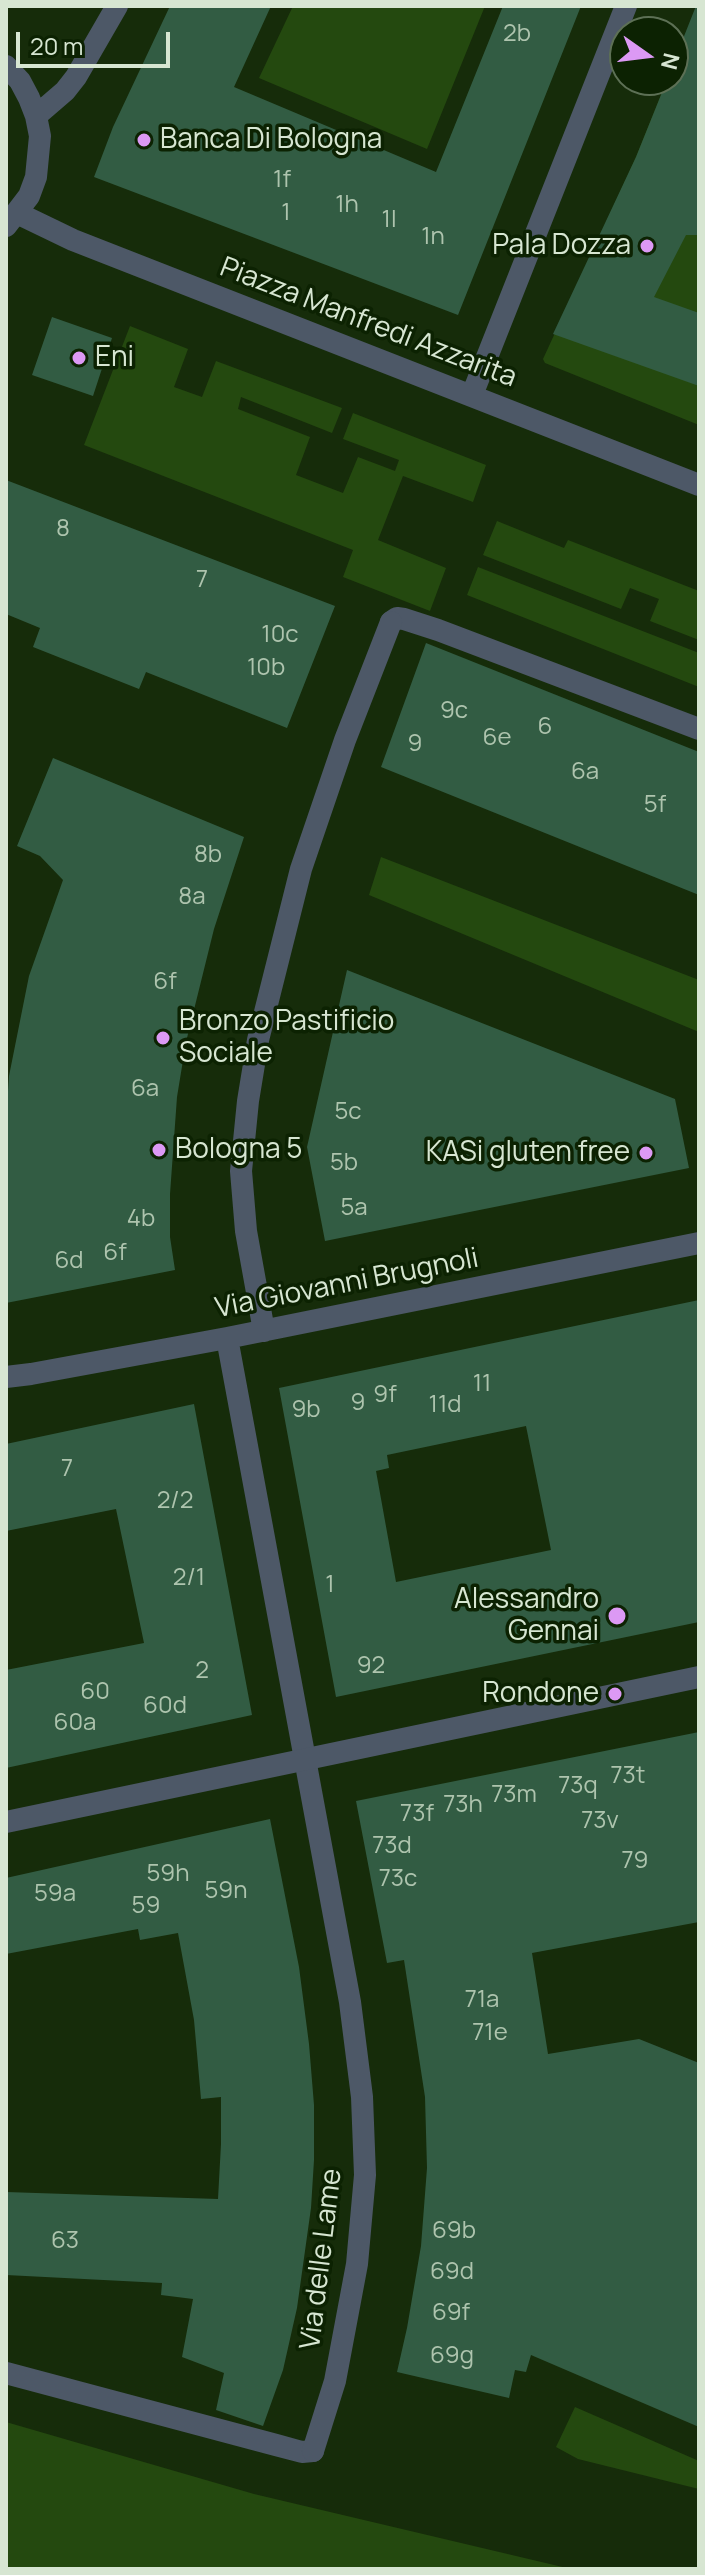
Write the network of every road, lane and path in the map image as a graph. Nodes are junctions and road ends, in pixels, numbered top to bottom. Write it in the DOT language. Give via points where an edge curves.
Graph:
graph roads {
  1 [pos="117,6"];
  2 [pos="626,6"];
  3 [pos="6,66"];
  4 [pos="36,116"];
  5 [pos="12,220"];
  6 [pos="472,395"];
  7 [pos="699,485"];
  8 [pos="699,729"];
  9 [pos="699,1243"];
  10 [pos="264,1331"];
  11 [pos="227,1338"];
  12 [pos="6,1377"];
  13 [pos="699,1677"];
  14 [pos="304,1758"];
  15 [pos="6,1822"];
  16 [pos="6,2373"];
  1 -- 4 [label="street" via="71,84"];
  2 -- 6 [label="street"];
  3 -- 4 [label="street" via="20,81"];
  4 -- 5 [label="street" via="36,177"];
  5 -- 6 [label="street, Piazza Manfredi Azzarita"];
  6 -- 7 [label="street, Piazza Manfredi Azzarita"];
  8 -- 10 [label="street" via="438,630 404,619 391,622 305,855 258,1040 241,1171"];
  9 -- 10 [label="street, Via Giovanni Brugnoli"];
  10 -- 11 [label="street, Via Giovanni Brugnoli"];
  11 -- 12 [label="street, Via Giovanni Brugnoli"];
  11 -- 14 [label="street, Via delle Lame"];
  13 -- 14 [label="street"];
  14 -- 15 [label="street"];
  14 -- 16 [label="street, Via delle Lame" via="357,2044 365,2139 362,2220 347,2324 313,2451"];
}
